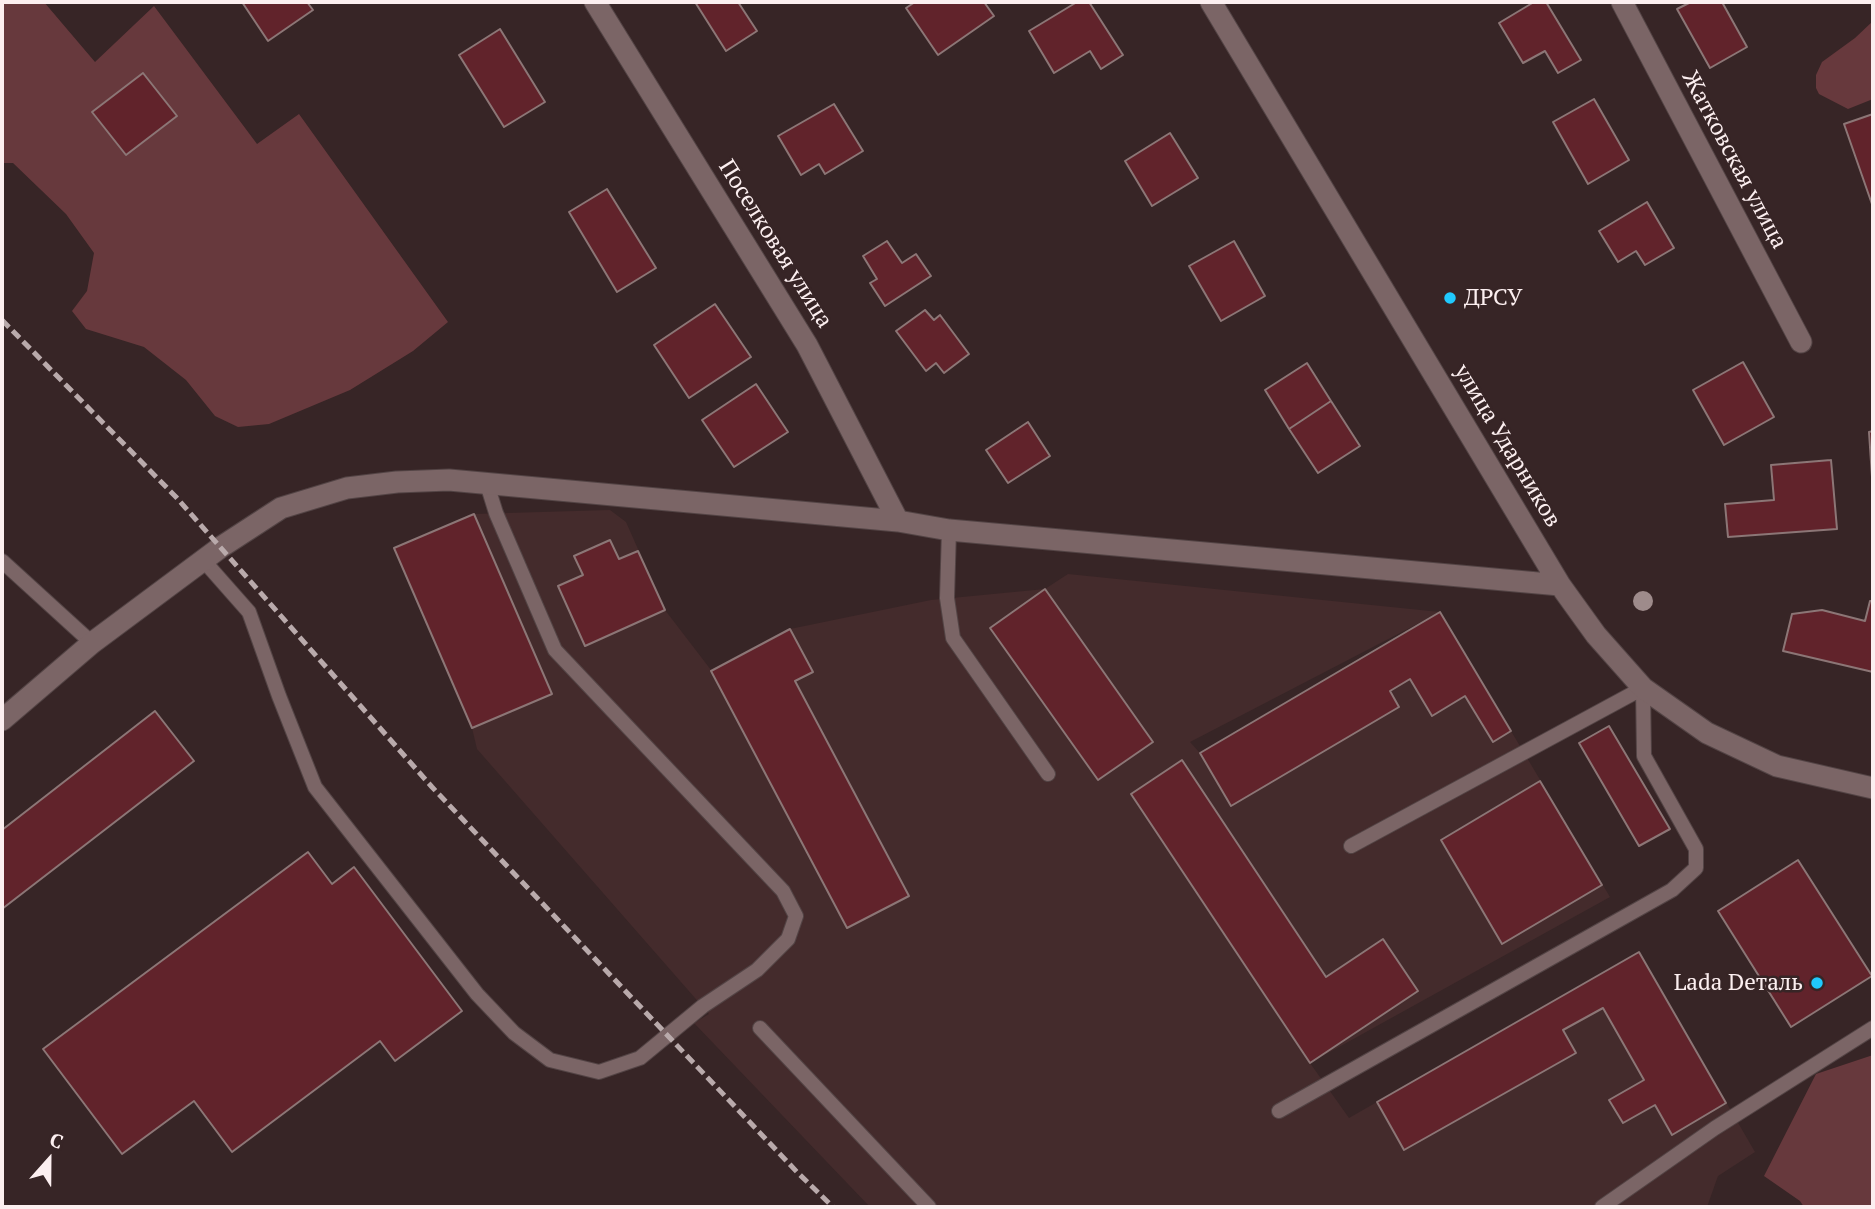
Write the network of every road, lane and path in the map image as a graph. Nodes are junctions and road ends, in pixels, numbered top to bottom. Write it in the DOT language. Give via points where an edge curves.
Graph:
graph roads {
  1 [pos="595,2"];
  2 [pos="1211,2"];
  3 [pos="1622,2"];
  4 [pos="1801,342"];
  5 [pos="487,484"];
  6 [pos="898,521"];
  7 [pos="949,530"];
  8 [pos="2,561"];
  9 [pos="204,561"];
  10 [pos="1560,585"];
  11 [pos="92,643"];
  12 [pos="1643,688"];
  13 [pos="2,720"];
  14 [pos="1048,774"];
  15 [pos="1873,788"];
  16 [pos="1351,846"];
  17 [pos="760,1028"];
  18 [pos="1873,1028"];
  19 [pos="1279,1111"];
  20 [pos="1620,1201"];
  21 [pos="929,1207"];
  22 [pos="1602,1207"];
  1 -- 6 [label="street, Поселковая улица" via="807,345"];
  2 -- 10 [label="street, улица Ударников"];
  3 -- 4 [label="street, Жатковская улица"];
  5 -- 6 [label="street"];
  5 -- 9 [label="street" via="449,480 347,488 281,509"];
  5 -- 9 [label="lane" via="555,650 783,891 796,916 788,939 757,970 703,1006 640,1058 599,1072 550,1060 514,1033 477,994 315,787 248,612"];
  6 -- 7 [label="street"];
  7 -- 10 [label="street"];
  7 -- 14 [label="lane" via="947,598 953,638"];
  8 -- 11 [label="lane"];
  9 -- 11 [label="street"];
  10 -- 12 [label="street, улица Ударников"];
  11 -- 13 [label="street"];
  12 -- 15 [label="street, улица Ударников" via="1707,733 1777,766"];
  12 -- 16 [label="lane"];
  12 -- 19 [label="lane" via="1644,757 1696,849 1696,868 1672,890"];
  17 -- 21 [label="lane"];
  18 -- 20 [label="lane" via="1715,1128"];
  20 -- 22 [label="lane"];
}
